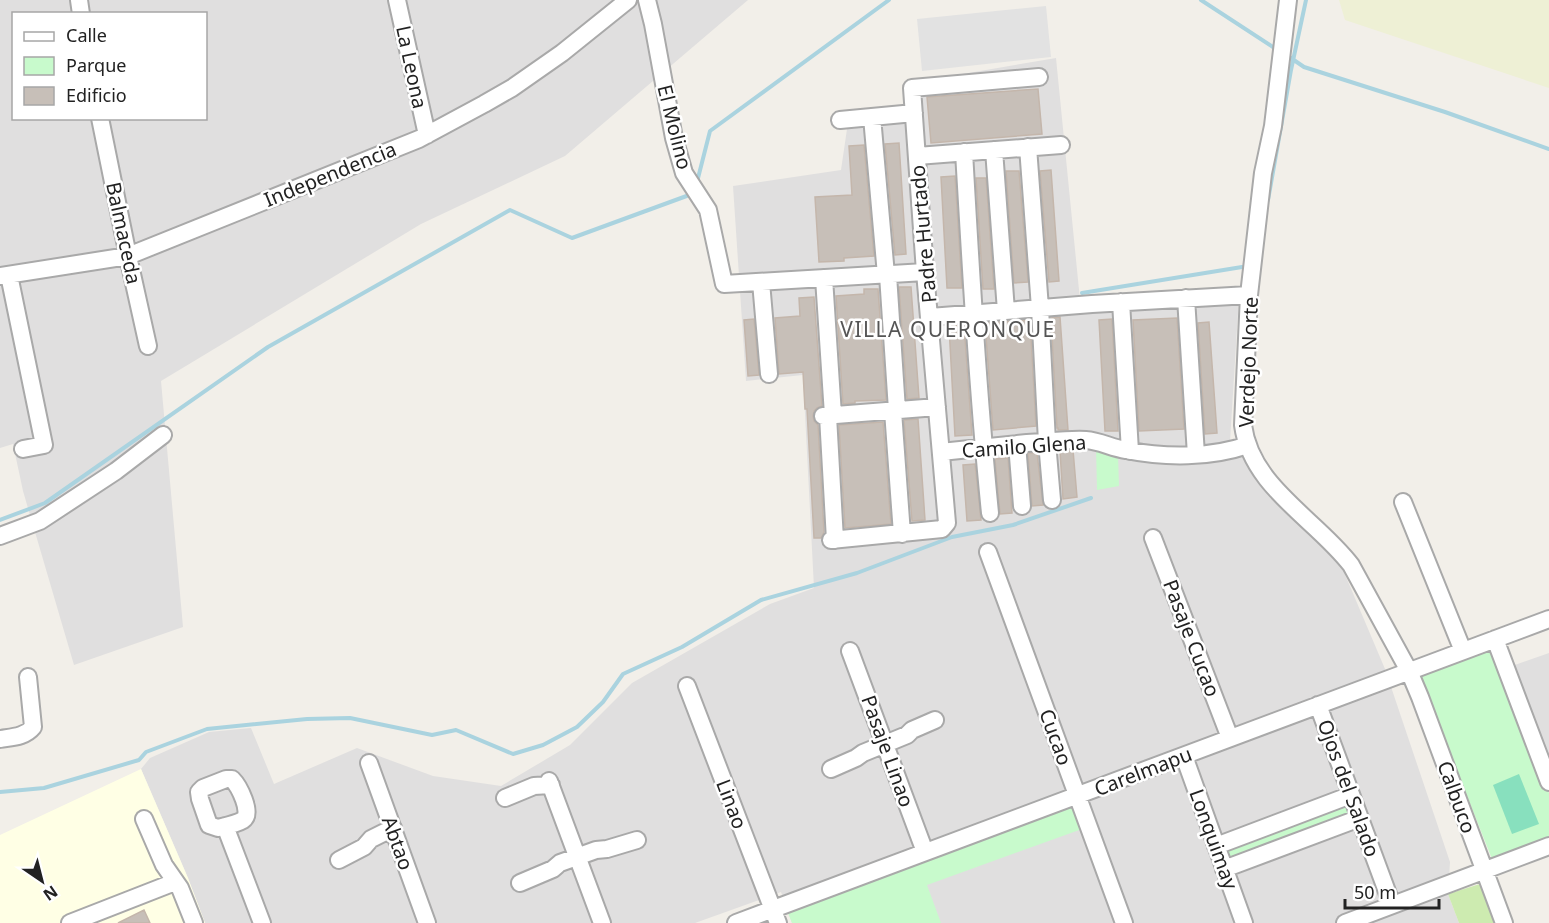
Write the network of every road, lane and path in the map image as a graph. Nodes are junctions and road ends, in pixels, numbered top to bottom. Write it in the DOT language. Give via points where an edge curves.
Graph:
graph roads {
  1 [pos="397,0"];
  2 [pos="603,0"];
  3 [pos="628,0"];
  4 [pos="648,0"];
  5 [pos="1288,0"];
  6 [pos="606,17"];
  7 [pos="1039,77"];
  8 [pos="915,113"];
  9 [pos="872,117"];
  10 [pos="100,120"];
  11 [pos="840,120"];
  12 [pos="427,135"];
  13 [pos="1061,145"];
  14 [pos="1028,147"];
  15 [pos="994,150"];
  16 [pos="964,152"];
  17 [pos="917,156"];
  18 [pos="128,256"];
  19 [pos="925,272"];
  20 [pos="4,275"];
  21 [pos="887,275"];
  22 [pos="824,278"];
  23 [pos="761,282"];
  24 [pos="1249,295"];
  25 [pos="1186,298"];
  26 [pos="1121,302"];
  27 [pos="1040,308"];
  28 [pos="1006,311"];
  29 [pos="973,314"];
  30 [pos="930,317"];
  31 [pos="148,346"];
  32 [pos="769,374"];
  33 [pos="937,407"];
  34 [pos="895,410"];
  35 [pos="827,416"];
  36 [pos="163,435"];
  37 [pos="1047,442"];
  38 [pos="1017,444"];
  39 [pos="1248,445"];
  40 [pos="984,448"];
  41 [pos="23,449"];
  42 [pos="1130,451"];
  43 [pos="941,452"];
  44 [pos="1196,455"];
  45 [pos="1052,500"];
  46 [pos="1403,502"];
  47 [pos="1022,506"];
  48 [pos="990,513"];
  49 [pos="902,534"];
  50 [pos="0,536"];
  51 [pos="1153,538"];
  52 [pos="988,552"];
  53 [pos="1549,619"];
  54 [pos="1495,639"];
  55 [pos="850,651"];
  56 [pos="1463,651"];
  57 [pos="1409,671"];
  58 [pos="28,677"];
  59 [pos="687,686"];
  60 [pos="1318,705"];
  61 [pos="936,724"];
  62 [pos="0,727"];
  63 [pos="0,736"];
  64 [pos="1230,738"];
  65 [pos="885,745"];
  66 [pos="1184,756"];
  67 [pos="369,763"];
  68 [pos="829,764"];
  69 [pos="1549,782"];
  70 [pos="1077,795"];
  71 [pos="1351,795"];
  72 [pos="505,798"];
  73 [pos="1360,818"];
  74 [pos="144,819"];
  75 [pos="225,826"];
  76 [pos="393,828"];
  77 [pos="636,835"];
  78 [pos="1216,846"];
  79 [pos="1549,846"];
  80 [pos="925,852"];
  81 [pos="337,855"];
  82 [pos="577,857"];
  83 [pos="1224,869"];
  84 [pos="1484,870"];
  85 [pos="518,879"];
  86 [pos="175,882"];
  87 [pos="1392,905"];
  88 [pos="775,916"];
  89 [pos="70,923"];
  90 [pos="194,923"];
  91 [pos="262,923"];
  92 [pos="426,923"];
  93 [pos="602,923"];
  94 [pos="736,923"];
  95 [pos="1124,923"];
  96 [pos="1244,923"];
  97 [pos="1345,923"];
  98 [pos="1504,923"];
  1 -- 12 [label="street, La Leona"];
  2 -- 6 [label="street"];
  3 -- 6 [label="street, Independencia"];
  4 -- 23 [label="street, El Molino" via="674,138 684,173 708,210 724,284"];
  5 -- 24 [label="street, Verdejo Norte"];
  6 -- 12 [label="street, Independencia" via="512,88"];
  7 -- 8 [label="street, Padre Hurtado" via="912,88"];
  8 -- 9 [label="street"];
  8 -- 17 [label="street, Padre Hurtado"];
  9 -- 11 [label="street"];
  9 -- 21 [label="street"];
  10 -- 18 [label="street, Balmaceda"];
  12 -- 18 [label="street, Independencia"];
  13 -- 14 [label="street"];
  14 -- 15 [label="street"];
  14 -- 27 [label="street"];
  15 -- 16 [label="street"];
  15 -- 28 [label="street"];
  16 -- 17 [label="street"];
  16 -- 29 [label="street"];
  17 -- 19 [label="street, Padre Hurtado"];
  18 -- 20 [label="street, Independencia"];
  18 -- 31 [label="street, Balmaceda"];
  19 -- 21 [label="street"];
  19 -- 30 [label="street, Padre Hurtado"];
  20 -- 41 [label="street" via="44,445"];
  21 -- 22 [label="street"];
  21 -- 34 [label="street"];
  22 -- 23 [label="street"];
  22 -- 35 [label="street"];
  23 -- 32 [label="street"];
  24 -- 25 [label="street"];
  24 -- 39 [label="street, Verdejo Norte" via="1243,425"];
  25 -- 26 [label="street"];
  25 -- 44 [label="street"];
  26 -- 27 [label="street"];
  26 -- 42 [label="street"];
  27 -- 28 [label="street"];
  27 -- 37 [label="street"];
  28 -- 29 [label="street"];
  29 -- 30 [label="street"];
  29 -- 40 [label="street"];
  30 -- 33 [label="street, Padre Hurtado"];
  33 -- 34 [label="street"];
  33 -- 43 [label="street, Padre Hurtado"];
  34 -- 35 [label="street"];
  34 -- 49 [label="street"];
  35 -- 49 [label="street" via="833,540"];
  36 -- 50 [label="street" via="40,521"];
  37 -- 38 [label="street, Camilo Glena"];
  37 -- 42 [label="street, Camilo Glena" via="1088,440"];
  37 -- 45 [label="street"];
  38 -- 40 [label="street, Camilo Glena"];
  38 -- 47 [label="street"];
  39 -- 44 [label="street, Camilo Glena"];
  39 -- 57 [label="street, Verdejo Norte" via="1274,488 1351,565"];
  40 -- 43 [label="street, Camilo Glena"];
  40 -- 48 [label="street"];
  42 -- 44 [label="street, Camilo Glena"];
  43 -- 49 [label="street, Padre Hurtado" via="947,523 942,529"];
  46 -- 56 [label="street"];
  51 -- 64 [label="street, Pasaje Cucao"];
  52 -- 70 [label="street, Cucao"];
  53 -- 54 [label="street, Carelmapu"];
  54 -- 56 [label="street, Carelmapu"];
  54 -- 69 [label="street"];
  55 -- 65 [label="street, Pasaje Linao"];
  56 -- 57 [label="street, Carelmapu"];
  57 -- 60 [label="street, Carelmapu"];
  57 -- 84 [label="street, Calbuco"];
  58 -- 63 [label="street" via="33,727 16,736"];
  59 -- 88 [label="street, Linao"];
  60 -- 64 [label="street, Carelmapu"];
  60 -- 71 [label="street, Ojos del Salado"];
  61 -- 65 [label="street" via="912,730"];
  62 -- 63 [label="street"];
  64 -- 66 [label="street, Carelmapu"];
  65 -- 68 [label="street"];
  65 -- 80 [label="street, Pasaje Linao"];
  66 -- 70 [label="street, Carelmapu"];
  66 -- 78 [label="street, Lonquimay"];
  67 -- 76 [label="street, Abtao"];
  70 -- 80 [label="street, Carelmapu"];
  70 -- 95 [label="street, Cucao"];
  71 -- 73 [label="street, Ojos del Salado"];
  71 -- 78 [label="street"];
  72 -- 82 [label="street" via="550,783"];
  73 -- 83 [label="street"];
  73 -- 87 [label="street, Ojos del Salado"];
  74 -- 86 [label="street"];
  75 -- 91 [label="street"];
  76 -- 81 [label="street" via="364,847"];
  76 -- 92 [label="street, Abtao"];
  77 -- 82 [label="street"];
  78 -- 83 [label="street, Lonquimay"];
  79 -- 84 [label="street"];
  80 -- 88 [label="street, Carelmapu"];
  82 -- 85 [label="street"];
  82 -- 93 [label="street"];
  83 -- 96 [label="street, Lonquimay"];
  84 -- 87 [label="street"];
  84 -- 98 [label="street, Calbuco"];
  86 -- 89 [label="street"];
  86 -- 90 [label="street"];
  87 -- 97 [label="street"];
  88 -- 94 [label="street, Carelmapu"];
}
